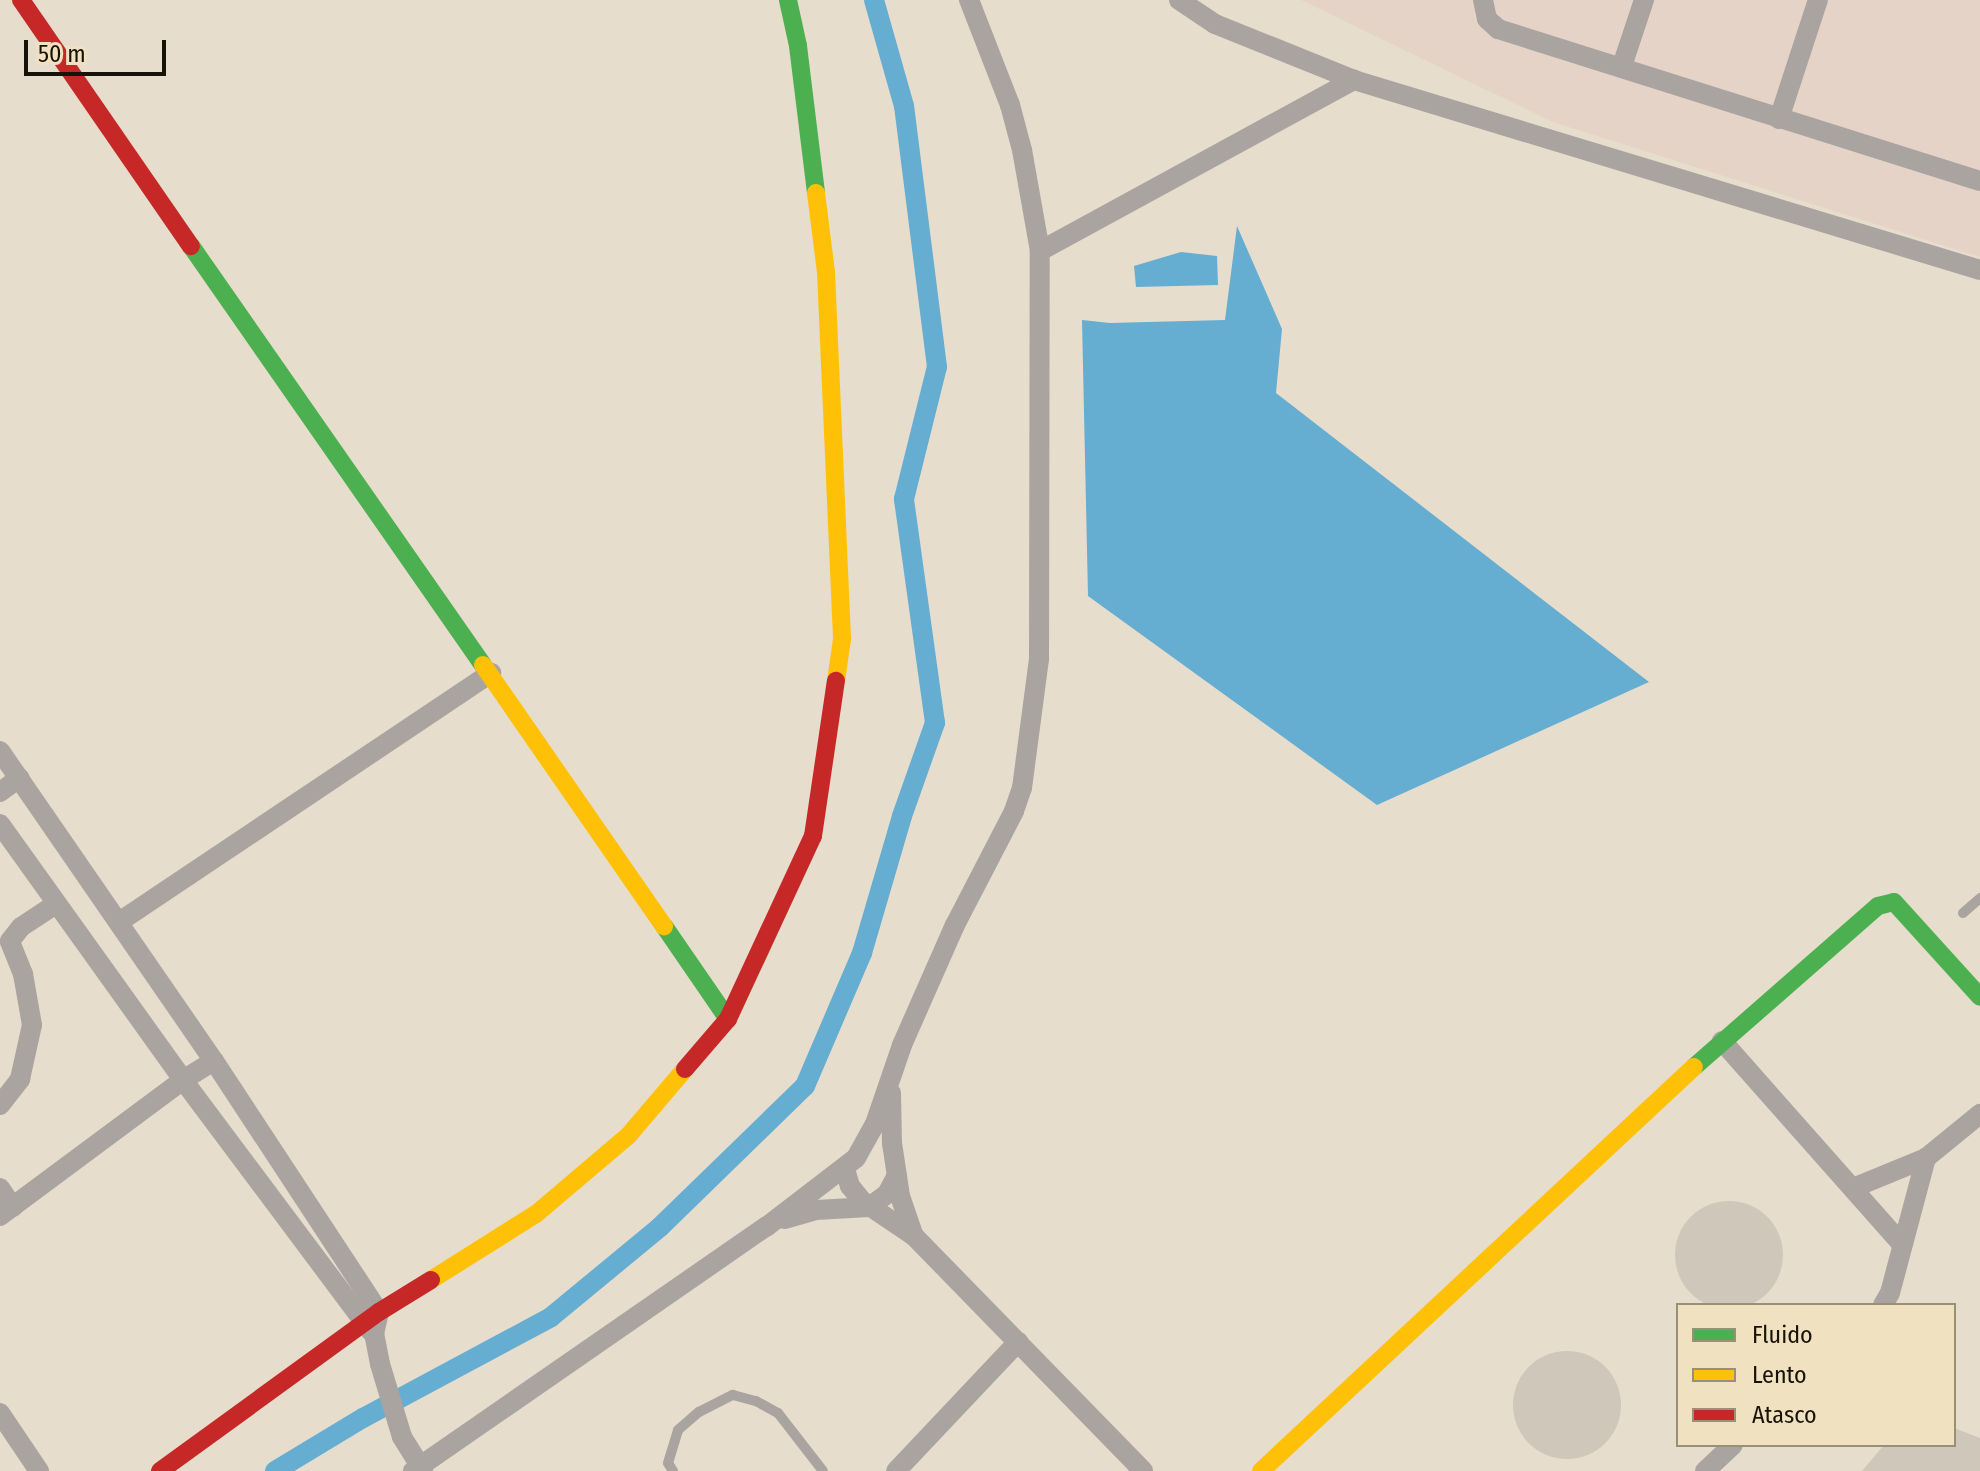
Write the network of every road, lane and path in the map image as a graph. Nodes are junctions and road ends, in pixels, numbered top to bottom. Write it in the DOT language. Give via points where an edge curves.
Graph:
graph roads {
  1 [pos="21,0"];
  2 [pos="788,0"];
  3 [pos="969,0"];
  4 [pos="1179,0"];
  5 [pos="1483,0"];
  6 [pos="1644,0"];
  7 [pos="1818,0"];
  8 [pos="1622,66"];
  9 [pos="1354,80"];
  10 [pos="1779,119"];
  11 [pos="1980,181"];
  12 [pos="1040,251"];
  13 [pos="1980,270"];
  14 [pos="491,673"];
  15 [pos="0,751"];
  16 [pos="19,778"];
  17 [pos="0,792"];
  18 [pos="0,824"];
  19 [pos="1980,898"];
  20 [pos="56,904"];
  21 [pos="1963,913"];
  22 [pos="119,922"];
  23 [pos="1980,997"];
  24 [pos="728,1019"];
  25 [pos="1722,1041"];
  26 [pos="214,1061"];
  27 [pos="891,1077"];
  28 [pos="183,1080"];
  29 [pos="0,1105"];
  30 [pos="1980,1114"];
  31 [pos="860,1152"];
  32 [pos="1926,1158"];
  33 [pos="845,1169"];
  34 [pos="897,1175"];
  35 [pos="0,1188"];
  36 [pos="1853,1188"];
  37 [pos="869,1207"];
  38 [pos="6,1211"];
  39 [pos="766,1227"];
  40 [pos="914,1236"];
  41 [pos="1901,1243"];
  42 [pos="1884,1303"];
  43 [pos="372,1323"];
  44 [pos="1018,1342"];
  45 [pos="0,1413"];
  46 [pos="1731,1447"];
  47 [pos="418,1469"];
  48 [pos="39,1471"];
  49 [pos="160,1471"];
  50 [pos="673,1471"];
  51 [pos="823,1471"];
  52 [pos="896,1471"];
  53 [pos="1143,1471"];
  54 [pos="1261,1471"];
  55 [pos="1705,1471"];
  1 -- 14 [label="street"];
  2 -- 24 [label="street" via="826,272 842,639 813,836"];
  3 -- 12 [label="street" via="1010,105"];
  4 -- 9 [label="street" via="1215,24"];
  5 -- 8 [label="street" via="1487,19 1498,29"];
  6 -- 8 [label="street"];
  7 -- 10 [label="street"];
  8 -- 10 [label="street"];
  9 -- 12 [label="street"];
  9 -- 13 [label="street"];
  10 -- 11 [label="street"];
  12 -- 27 [label="street" via="1039,659 1022,788 949,938"];
  14 -- 22 [label="street"];
  14 -- 24 [label="street"];
  15 -- 16 [label="street"];
  16 -- 17 [label="street"];
  16 -- 22 [label="street"];
  18 -- 20 [label="street"];
  19 -- 21 [label="lane"];
  20 -- 28 [label="street"];
  20 -- 29 [label="street" via="21,927 10,941 23,974 32,1025 20,1079"];
  22 -- 26 [label="street"];
  23 -- 25 [label="street" via="1894,902 1885,902"];
  24 -- 43 [label="street" via="628,1136 536,1214"];
  25 -- 36 [label="street"];
  25 -- 54 [label="street"];
  26 -- 28 [label="street"];
  26 -- 43 [label="street"];
  27 -- 31 [label="street"];
  27 -- 34 [label="street"];
  28 -- 38 [label="street"];
  28 -- 43 [label="street"];
  30 -- 32 [label="street"];
  31 -- 33 [label="street"];
  31 -- 34 [label="street" via="886,1161"];
  32 -- 36 [label="street"];
  32 -- 41 [label="street"];
  33 -- 37 [label="street" via="855,1194"];
  33 -- 39 [label="street"];
  34 -- 37 [label="street" via="887,1194"];
  34 -- 40 [label="street"];
  35 -- 38 [label="street"];
  36 -- 41 [label="street"];
  37 -- 39 [label="street" via="816,1210"];
  37 -- 40 [label="street"];
  39 -- 47 [label="street"];
  40 -- 44 [label="street"];
  41 -- 42 [label="street"];
  43 -- 47 [label="street" via="402,1437"];
  43 -- 49 [label="street"];
  44 -- 52 [label="street"];
  44 -- 53 [label="street"];
  45 -- 48 [label="street"];
  46 -- 55 [label="street"];
  50 -- 51 [label="lane" via="668,1463 678,1430 733,1395 778,1413"];
}
